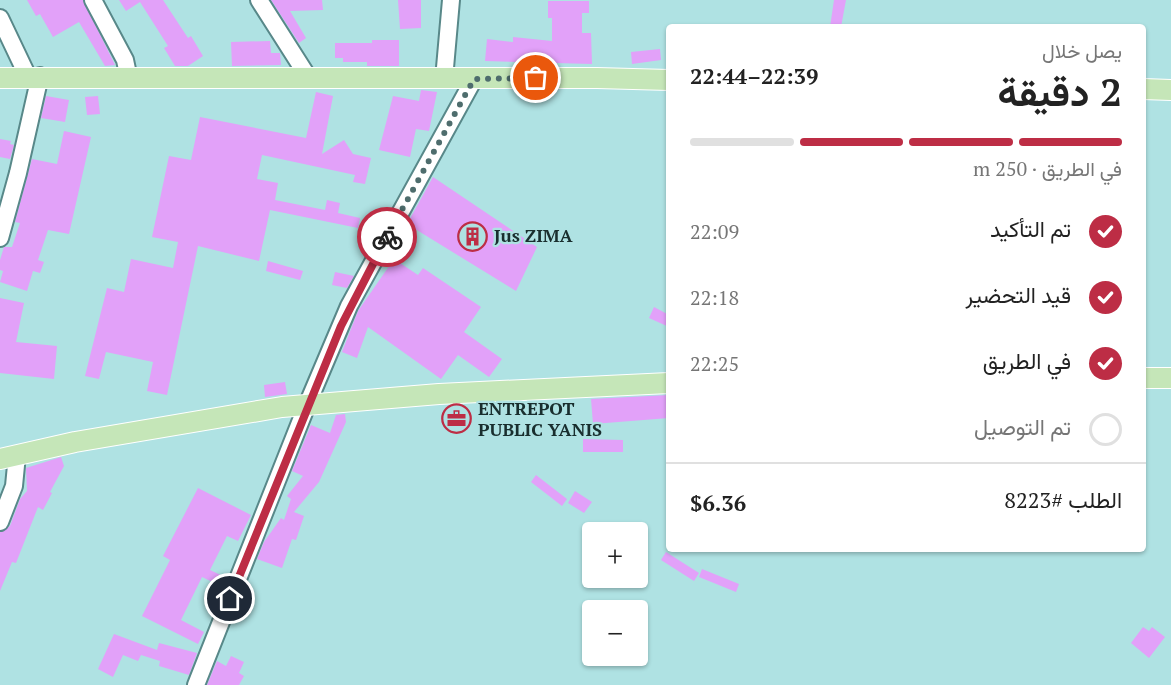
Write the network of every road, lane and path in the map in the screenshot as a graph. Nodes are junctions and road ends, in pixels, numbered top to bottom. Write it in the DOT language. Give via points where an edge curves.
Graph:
graph roads {
  1 [pos="93,0"];
  2 [pos="259,0"];
  3 [pos="451,0"];
  4 [pos="0,18"];
  5 [pos="34,77"];
  6 [pos="308,77"];
  7 [pos="0,78"];
  8 [pos="129,79"];
  9 [pos="444,79"];
  10 [pos="474,79"];
  11 [pos="666,81"];
  12 [pos="1146,90"];
  13 [pos="1171,90"];
  14 [pos="0,238"];
  15 [pos="1146,378"];
  16 [pos="1171,378"];
  17 [pos="666,383"];
  18 [pos="307,405"];
  19 [pos="9,457"];
  20 [pos="0,522"];
  21 [pos="196,685"];
  1 -- 8 [label="street" via="125,60"];
  2 -- 6 [label="street"];
  3 -- 9 [label="street"];
  4 -- 5 [label="street"];
  5 -- 7 [label="main road"];
  5 -- 8 [label="main road"];
  5 -- 14 [label="street" via="18,173"];
  6 -- 8 [label="main road"];
  6 -- 9 [label="main road"];
  9 -- 10 [label="main road"];
  10 -- 11 [label="main road"];
  10 -- 18 [label="street" via="349,306"];
  12 -- 13 [label="main road"];
  15 -- 16 [label="main road"];
  17 -- 18 [label="main road"];
  18 -- 19 [label="main road" via="75,442"];
  18 -- 21 [label="street"];
  19 -- 20 [label="street" via="14,486"];
}
